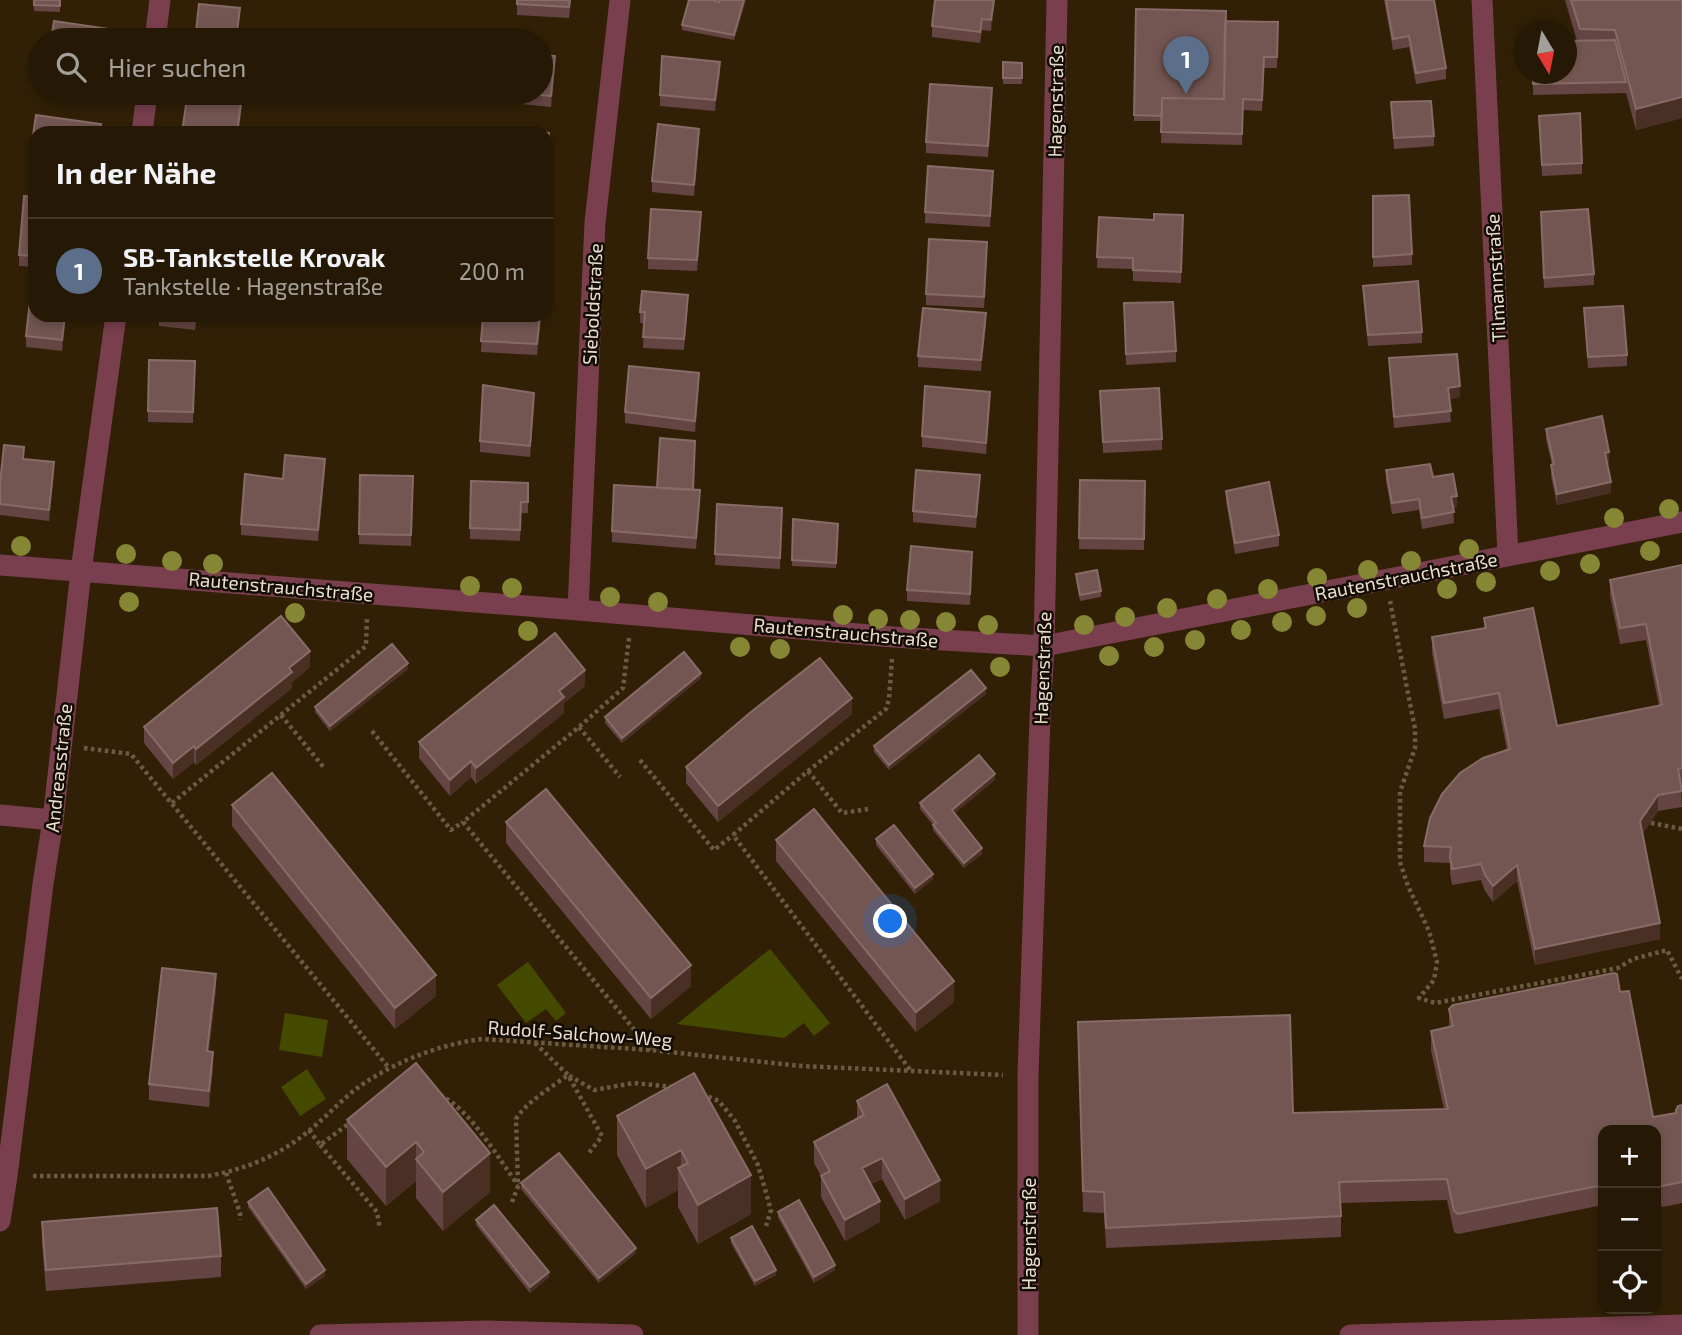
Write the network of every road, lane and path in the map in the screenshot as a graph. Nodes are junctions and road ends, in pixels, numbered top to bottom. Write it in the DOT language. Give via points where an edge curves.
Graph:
graph roads {
  1 [pos="160,0"];
  2 [pos="621,0"];
  3 [pos="1057,0"];
  4 [pos="1482,0"];
  5 [pos="156,28"];
  6 [pos="146,105"];
  7 [pos="143,126"];
  8 [pos="115,322"];
  9 [pos="1682,522"];
  10 [pos="1508,556"];
  11 [pos="0,565"];
  12 [pos="81,571"];
  13 [pos="1386,580"];
  14 [pos="368,593"];
  15 [pos="578,610"];
  16 [pos="632,614"];
  17 [pos="893,637"];
  18 [pos="1044,646"];
  19 [pos="281,715"];
  20 [pos="579,727"];
  21 [pos="372,731"];
  22 [pos="61,744"];
  23 [pos="640,760"];
  24 [pos="325,769"];
  25 [pos="808,771"];
  26 [pos="620,777"];
  27 [pos="172,803"];
  28 [pos="868,809"];
  29 [pos="0,816"];
  30 [pos="53,820"];
  31 [pos="463,822"];
  32 [pos="1650,823"];
  33 [pos="1682,829"];
  34 [pos="733,835"];
  35 [pos="1682,978"];
  36 [pos="535,1043"];
  37 [pos="651,1050"];
  38 [pos="389,1068"];
  39 [pos="912,1071"];
  40 [pos="568,1075"];
  41 [pos="1028,1075"];
  42 [pos="679,1087"];
  43 [pos="431,1091"];
  44 [pos="696,1092"];
  45 [pos="356,1117"];
  46 [pos="309,1130"];
  47 [pos="320,1145"];
  48 [pos="588,1154"];
  49 [pos="226,1173"];
  50 [pos="7,1176"];
  51 [pos="518,1186"];
  52 [pos="512,1202"];
  53 [pos="240,1220"];
  54 [pos="0,1221"];
  55 [pos="766,1226"];
  56 [pos="380,1229"];
  57 [pos="1682,1325"];
  58 [pos="488,1333"];
  59 [pos="320,1335"];
  60 [pos="633,1335"];
  61 [pos="1028,1335"];
  62 [pos="1350,1335"];
  1 -- 5 [label="street"];
  2 -- 15 [label="street, Sieboldstraße" via="595,222"];
  3 -- 18 [label="street, Hagenstraße"];
  4 -- 10 [label="street, Tilmannstraße"];
  6 -- 7 [label="street"];
  8 -- 12 [label="street, Andreasstraße"];
  9 -- 10 [label="street, Rautenstrauchstraße"];
  10 -- 13 [label="street, Rautenstrauchstraße"];
  11 -- 12 [label="street, Rautenstrauchstraße"];
  12 -- 14 [label="street, Rautenstrauchstraße"];
  12 -- 22 [label="street, Andreasstraße"];
  13 -- 18 [label="street, Rautenstrauchstraße"];
  13 -- 35 [label="path" via="1415,729 1415,748 1400,792 1400,862 1437,962 1434,980 1419,998 1448,1001 1618,968 1633,958 1667,950"];
  14 -- 15 [label="street, Rautenstrauchstraße"];
  14 -- 19 [label="path" via="366,646"];
  15 -- 16 [label="street, Rautenstrauchstraße"];
  16 -- 17 [label="street, Rautenstrauchstraße"];
  16 -- 20 [label="path" via="623,688"];
  17 -- 18 [label="street, Rautenstrauchstraße"];
  17 -- 25 [label="path" via="886,709"];
  18 -- 41 [label="street, Hagenstraße"];
  19 -- 24 [label="path"];
  19 -- 27 [label="path"];
  20 -- 26 [label="path"];
  20 -- 31 [label="path"];
  21 -- 31 [label="path" via="451,830"];
  22 -- 27 [label="path" via="131,754"];
  22 -- 30 [label="street, Andreasstraße"];
  23 -- 34 [label="path" via="714,850"];
  25 -- 28 [label="path" via="842,813"];
  25 -- 34 [label="path"];
  27 -- 38 [label="path"];
  29 -- 30 [label="street"];
  30 -- 50 [label="street, Andreasstraße"];
  31 -- 37 [label="path"];
  32 -- 33 [label="path"];
  34 -- 39 [label="path"];
  36 -- 37 [label="path, Rudolf-Salchow-Weg"];
  36 -- 38 [label="path, Rudolf-Salchow-Weg" via="459,1042"];
  36 -- 40 [label="path"];
  37 -- 39 [label="path, Rudolf-Salchow-Weg" via="776,1065"];
  38 -- 46 [label="path, Rudolf-Salchow-Weg" via="361,1085"];
  39 -- 41 [label="path, Rudolf-Salchow-Weg"];
  40 -- 42 [label="path" via="594,1090 634,1083"];
  40 -- 48 [label="path" via="602,1136"];
  40 -- 51 [label="path" via="516,1119"];
  41 -- 61 [label="street, Hagenstraße"];
  43 -- 51 [label="path" via="458,1106"];
  44 -- 55 [label="path" via="719,1101 747,1143 771,1210"];
  45 -- 47 [label="path"];
  46 -- 47 [label="path"];
  46 -- 49 [label="path, Rudolf-Salchow-Weg" via="285,1149"];
  47 -- 56 [label="path" via="377,1212"];
  49 -- 50 [label="path, Rudolf-Salchow-Weg"];
  49 -- 53 [label="path"];
  50 -- 54 [label="street, Andreasstraße"];
  51 -- 52 [label="path"];
  57 -- 62 [label="street"];
  58 -- 59 [label="street"];
  58 -- 60 [label="street"];
}
